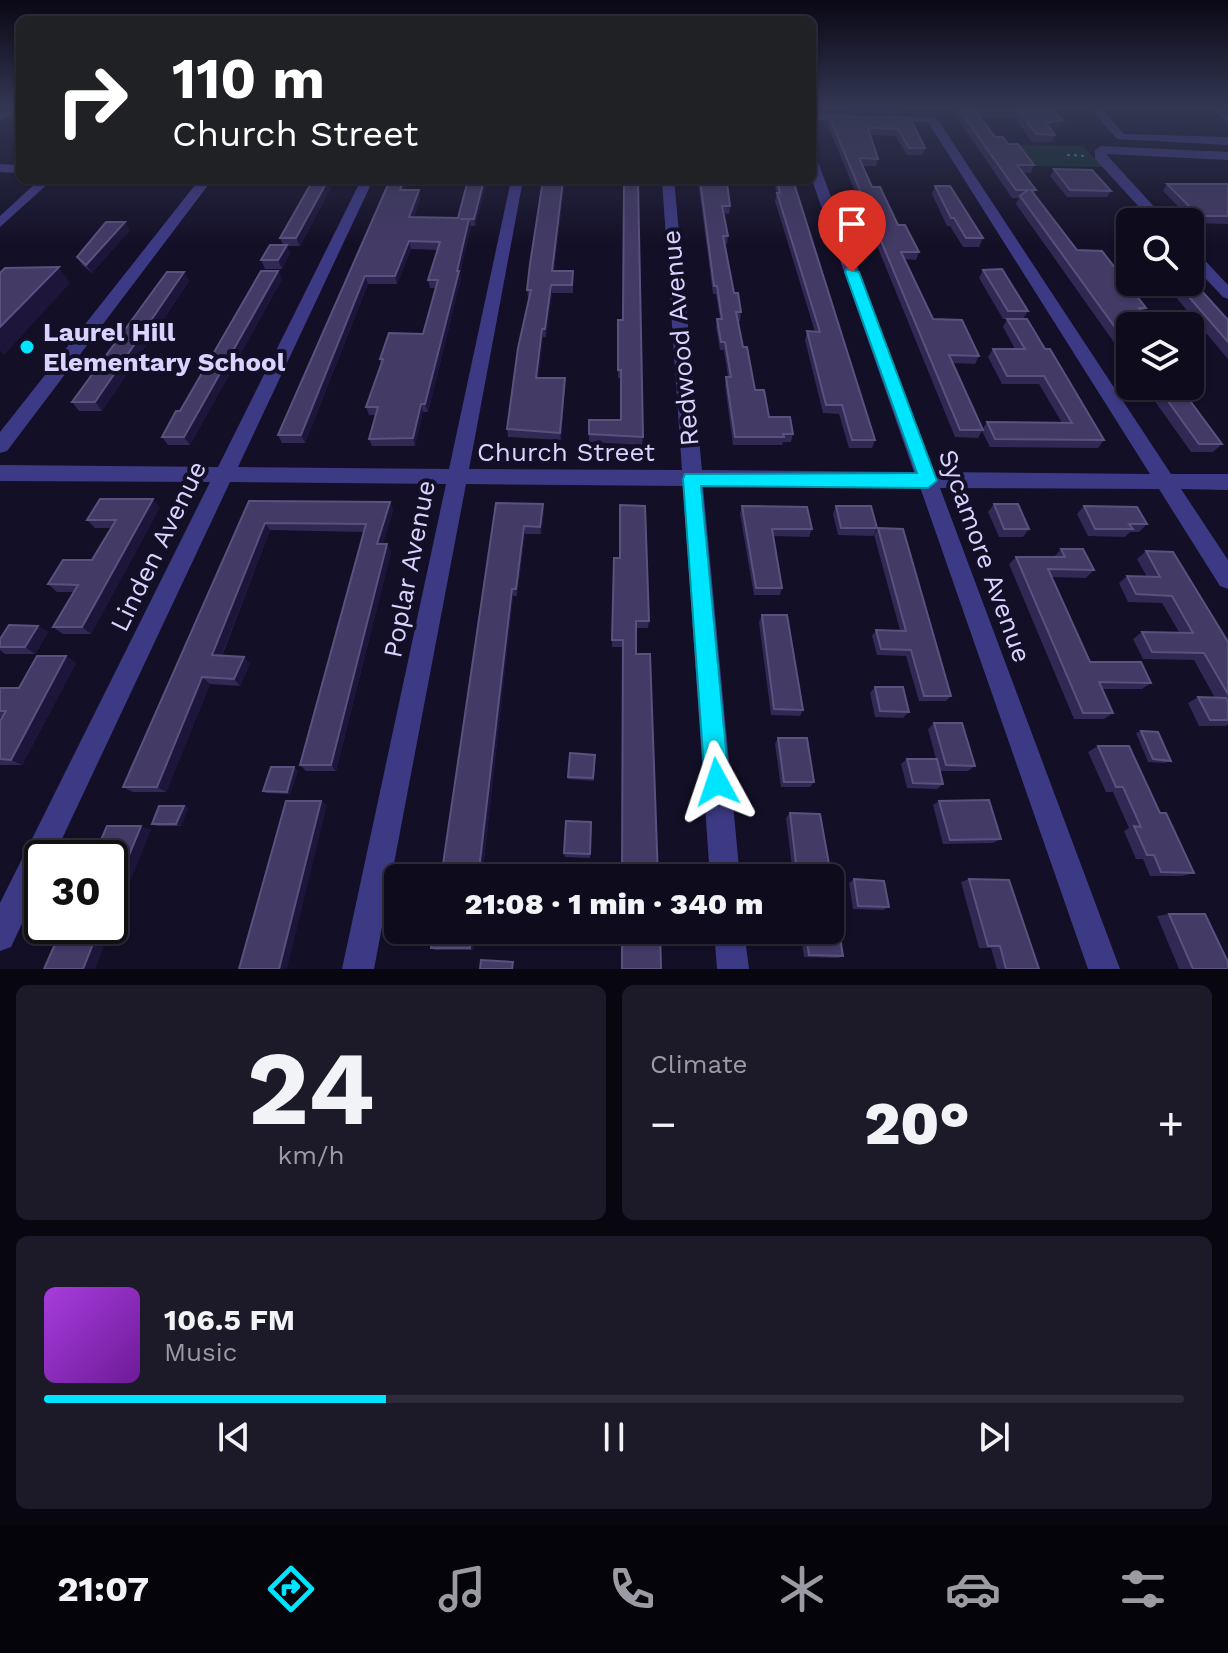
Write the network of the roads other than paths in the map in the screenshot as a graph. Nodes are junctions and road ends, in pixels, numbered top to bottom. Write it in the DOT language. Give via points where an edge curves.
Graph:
graph roads {
  1 [pos="955,154"];
  2 [pos="1101,154"];
  3 [pos="1152,154"];
  4 [pos="1228,156"];
  5 [pos="816,173"];
  6 [pos="42,184"];
  7 [pos="203,184"];
  8 [pos="365,184"];
  9 [pos="516,184"];
  10 [pos="668,184"];
  11 [pos="1149,208"];
  12 [pos="0,223"];
  13 [pos="1204,268"];
  14 [pos="1228,294"];
  15 [pos="4,436"];
  16 [pos="0,473"];
  17 [pos="223,476"];
  18 [pos="456,477"];
  19 [pos="692,479"];
  20 [pos="928,481"];
  21 [pos="1165,482"];
  22 [pos="1228,482"];
  23 [pos="1228,579"];
  24 [pos="724,864"];
  25 [pos="0,936"];
  26 [pos="730,944"];
  27 [pos="358,969"];
  28 [pos="733,969"];
  29 [pos="1104,969"];
  1 -- 21 [label="street"];
  2 -- 11 [label="street"];
  3 -- 4 [label="street"];
  5 -- 20 [label="street, Sycamore Avenue"];
  6 -- 12 [label="street"];
  7 -- 15 [label="street"];
  8 -- 17 [label="street, Linden Avenue"];
  9 -- 18 [label="street, Poplar Avenue"];
  10 -- 19 [label="street, Redwood Avenue"];
  13 -- 14 [label="street"];
  16 -- 17 [label="street, Church Street"];
  17 -- 18 [label="street, Church Street"];
  17 -- 25 [label="street, Linden Avenue"];
  18 -- 19 [label="street, Church Street"];
  18 -- 27 [label="street, Poplar Avenue"];
  19 -- 20 [label="street, Church Street"];
  19 -- 24 [label="street, Redwood Avenue"];
  20 -- 21 [label="street, Church Street"];
  20 -- 29 [label="street, Sycamore Avenue"];
  21 -- 22 [label="street, Church Street"];
  21 -- 23 [label="street"];
  26 -- 28 [label="street"];
}
